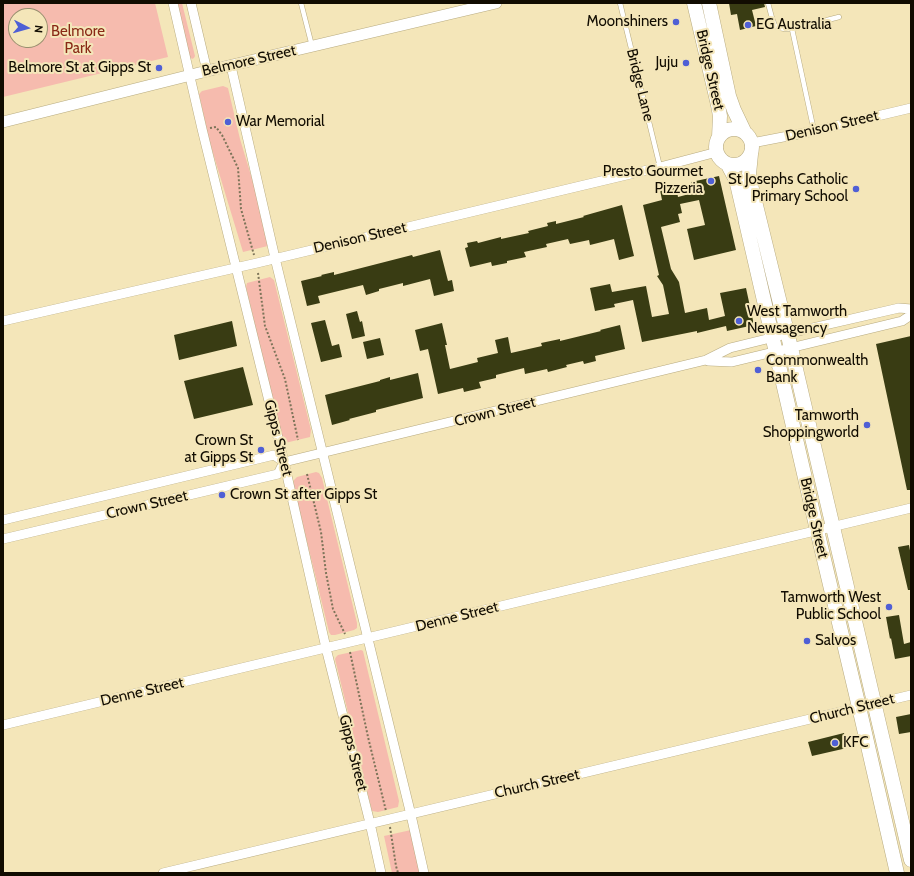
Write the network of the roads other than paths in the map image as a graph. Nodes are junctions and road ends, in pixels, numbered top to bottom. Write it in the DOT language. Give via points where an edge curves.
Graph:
graph roads {
  1 [pos="173,3"];
  2 [pos="191,3"];
  3 [pos="301,3"];
  4 [pos="496,3"];
  5 [pos="620,3"];
  6 [pos="694,3"];
  7 [pos="709,3"];
  8 [pos="768,3"];
  9 [pos="839,17"];
  10 [pos="792,29"];
  11 [pos="312,46"];
  12 [pos="231,66"];
  13 [pos="207,71"];
  14 [pos="190,75"];
  15 [pos="911,108"];
  16 [pos="3,122"];
  17 [pos="814,130"];
  18 [pos="744,131"];
  19 [pos="719,137"];
  20 [pos="751,149"];
  21 [pos="717,152"];
  22 [pos="728,165"];
  23 [pos="660,167"];
  24 [pos="275,258"];
  25 [pos="236,268"];
  26 [pos="911,309"];
  27 [pos="911,315"];
  28 [pos="3,321"];
  29 [pos="788,334"];
  30 [pos="773,337"];
  31 [pos="791,348"];
  32 [pos="776,351"];
  33 [pos="706,360"];
  34 [pos="322,454"];
  35 [pos="284,462"];
  36 [pos="911,508"];
  37 [pos="3,520"];
  38 [pos="833,526"];
  39 [pos="817,530"];
  40 [pos="3,539"];
  41 [pos="367,638"];
  42 [pos="326,648"];
  43 [pos="911,694"];
  44 [pos="875,703"];
  45 [pos="859,707"];
  46 [pos="3,725"];
  47 [pos="411,814"];
  48 [pos="370,823"];
  49 [pos="911,860"];
  50 [pos="163,873"];
  51 [pos="381,873"];
  52 [pos="424,873"];
  53 [pos="896,873"];
  1 -- 14 [label="street, Gipps Street"];
  2 -- 13 [label="street"];
  3 -- 11 [label="lane"];
  4 -- 11 [label="street, Belmore Street"];
  5 -- 23 [label="lane, Bridge Lane"];
  6 -- 19 [label="main road, Bridge Street" via="719,110"];
  7 -- 18 [label="main road, Bridge Street" via="729,96"];
  8 -- 10 [label="lane" via="775,26"];
  9 -- 10 [label="lane"];
  10 -- 17 [label="lane"];
  11 -- 12 [label="street, Belmore Street"];
  12 -- 13 [label="street, Belmore Street"];
  12 -- 24 [label="street"];
  13 -- 14 [label="street, Belmore Street"];
  14 -- 16 [label="street, Belmore Street"];
  14 -- 25 [label="street, Gipps Street"];
  15 -- 17 [label="street, Denison Street"];
  17 -- 20 [label="street, Denison Street"];
  18 -- 19 [label="main road" via="731,129"];
  18 -- 20 [label="main road" via="750,138"];
  19 -- 21 [label="main road"];
  20 -- 22 [label="main road" via="745,162 735,166"];
  20 -- 29 [label="main road, Bridge Street" via="751,185"];
  21 -- 22 [label="main road"];
  21 -- 23 [label="street, Denison Street"];
  22 -- 30 [label="main road, Bridge Street" via="736,180"];
  23 -- 24 [label="street, Denison Street"];
  24 -- 25 [label="street, Denison Street"];
  24 -- 34 [label="street"];
  25 -- 28 [label="street, Denison Street"];
  25 -- 35 [label="street, Gipps Street"];
  26 -- 29 [label="street, Crown Street" via="899,308"];
  27 -- 31 [label="street, Crown Street" via="902,321"];
  29 -- 30 [label="street, Crown Street"];
  29 -- 31 [label="main road, Bridge Street"];
  30 -- 32 [label="main road, Bridge Street"];
  30 -- 33 [label="street, Crown Street" via="730,348"];
  31 -- 32 [label="street, Crown Street"];
  31 -- 38 [label="main road, Bridge Street"];
  32 -- 33 [label="street, Crown Street" via="732,362"];
  32 -- 39 [label="main road, Bridge Street"];
  33 -- 34 [label="street, Crown Street"];
  34 -- 35 [label="street, Crown Street"];
  34 -- 41 [label="street"];
  35 -- 37 [label="street, Crown Street" via="274,455"];
  35 -- 40 [label="street, Crown Street" via="278,474"];
  35 -- 42 [label="street, Gipps Street"];
  36 -- 38 [label="street, Denne Street"];
  38 -- 39 [label="street, Denne Street"];
  38 -- 44 [label="main road, Bridge Street"];
  39 -- 41 [label="street, Denne Street"];
  39 -- 45 [label="main road, Bridge Street"];
  41 -- 42 [label="street, Denne Street"];
  41 -- 47 [label="street"];
  42 -- 46 [label="street, Denne Street"];
  42 -- 48 [label="street, Gipps Street"];
  43 -- 44 [label="street, Church Street"];
  44 -- 45 [label="street, Church Street"];
  44 -- 49 [label="main road, Bridge Street"];
  45 -- 47 [label="street, Church Street"];
  45 -- 53 [label="main road, Bridge Street"];
  47 -- 48 [label="street, Church Street"];
  47 -- 52 [label="street"];
  48 -- 50 [label="street, Church Street"];
  48 -- 51 [label="street, Gipps Street"];
}
